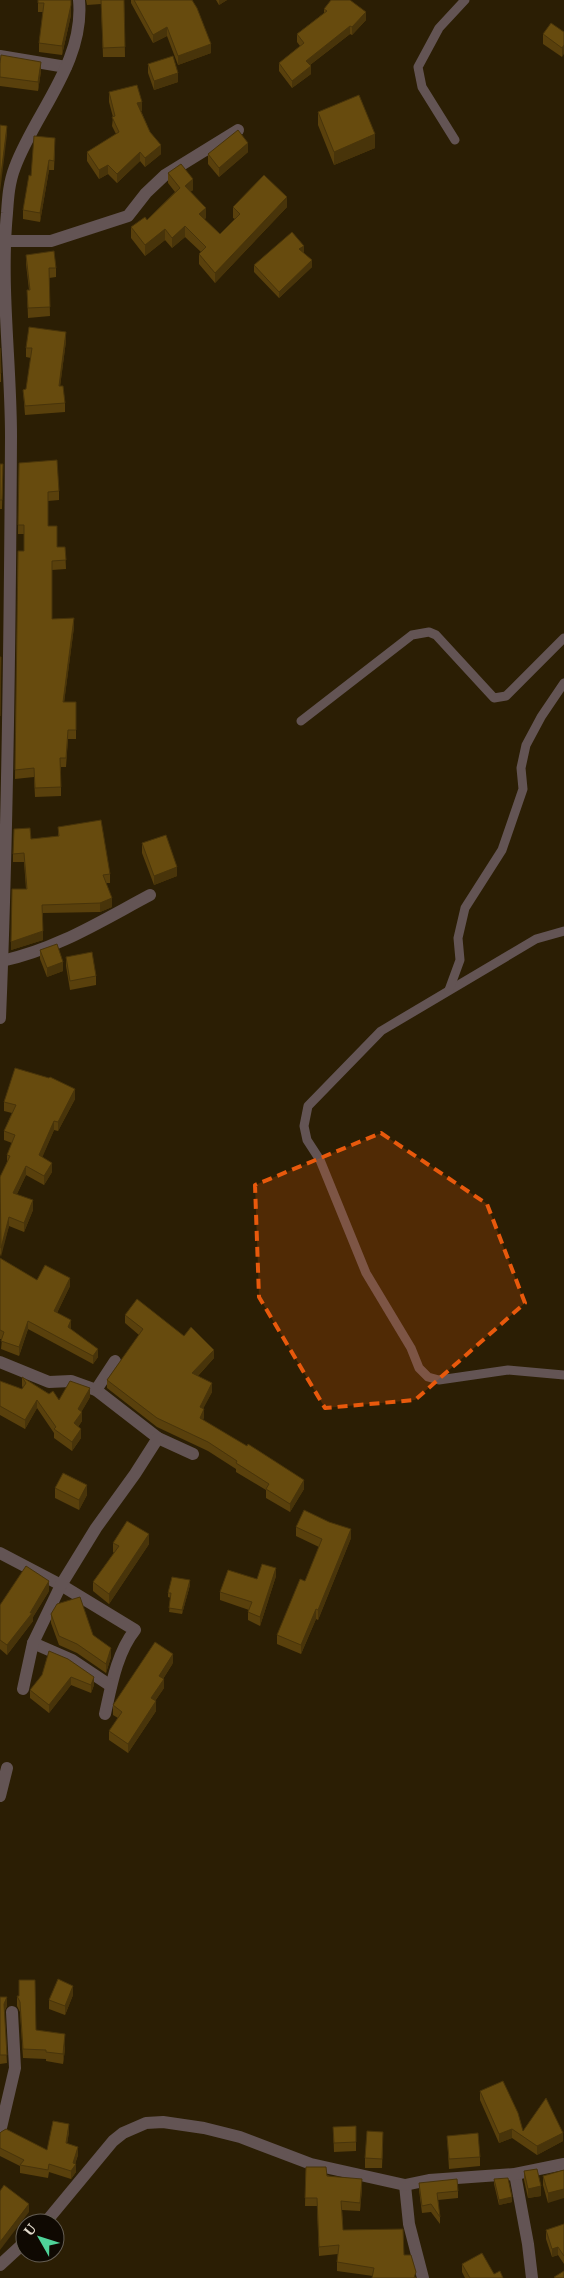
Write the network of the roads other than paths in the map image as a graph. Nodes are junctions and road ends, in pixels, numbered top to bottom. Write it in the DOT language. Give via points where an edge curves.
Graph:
graph roads {
  1 [pos="79,0"];
  2 [pos="465,0"];
  3 [pos="0,56"];
  4 [pos="66,66"];
  5 [pos="238,130"];
  6 [pos="455,140"];
  7 [pos="6,241"];
  8 [pos="4,342"];
  9 [pos="5,427"];
  10 [pos="5,629"];
  11 [pos="564,638"];
  12 [pos="564,683"];
  13 [pos="301,721"];
  14 [pos="150,895"];
  15 [pos="564,931"];
  16 [pos="1,943"];
  17 [pos="2,961"];
  18 [pos="449,990"];
  19 [pos="0,1018"];
  20 [pos="114,1361"];
  21 [pos="0,1362"];
  22 [pos="564,1375"];
  23 [pos="96,1390"];
  24 [pos="158,1438"];
  25 [pos="193,1454"];
  26 [pos="0,1554"];
  27 [pos="61,1585"];
  28 [pos="33,1642"];
  29 [pos="111,1686"];
  30 [pos="23,1689"];
  31 [pos="105,1714"];
  32 [pos="7,1768"];
  33 [pos="0,1796"];
  34 [pos="12,2012"];
  35 [pos="0,2132"];
  36 [pos="564,2164"];
  37 [pos="515,2174"];
  38 [pos="405,2185"];
  39 [pos="53,2213"];
  40 [pos="15,2251"];
  41 [pos="0,2265"];
  42 [pos="423,2278"];
  43 [pos="532,2278"];
  1 -- 4 [label="street" via="75,38"];
  2 -- 6 [label="lane" via="439,28 418,67 422,87"];
  3 -- 4 [label="street"];
  4 -- 7 [label="street" via="14,170"];
  5 -- 7 [label="street" via="166,175 128,216 51,241"];
  7 -- 8 [label="street"];
  8 -- 9 [label="street"];
  9 -- 10 [label="street"];
  10 -- 16 [label="street"];
  11 -- 13 [label="lane" via="506,696 494,698 436,635 429,632 412,635"];
  12 -- 18 [label="lane" via="526,745 521,768 523,789 502,850 466,908 458,938 460,960"];
  14 -- 17 [label="street" via="54,946"];
  15 -- 18 [label="lane" via="536,939"];
  16 -- 17 [label="street"];
  17 -- 19 [label="street"];
  18 -- 22 [label="lane" via="381,1031 346,1065 308,1106 304,1126 307,1140 320,1160 366,1274 411,1348 419,1368 428,1377 439,1380 508,1370"];
  20 -- 23 [label="street"];
  21 -- 23 [label="street" via="49,1382 71,1381"];
  23 -- 24 [label="street"];
  24 -- 25 [label="street"];
  24 -- 27 [label="street"];
  26 -- 27 [label="street"];
  27 -- 28 [label="street"];
  27 -- 29 [label="street" via="135,1630"];
  28 -- 29 [label="street" via="72,1660"];
  28 -- 30 [label="street"];
  29 -- 31 [label="street"];
  32 -- 33 [label="street"];
  34 -- 35 [label="street" via="15,2068"];
  36 -- 37 [label="street"];
  37 -- 38 [label="street" via="429,2180"];
  37 -- 43 [label="street"];
  38 -- 39 [label="street" via="311,2164 240,2137 204,2128 146,2123 113,2141"];
  38 -- 42 [label="street" via="409,2224"];
  40 -- 41 [label="street"];
}
